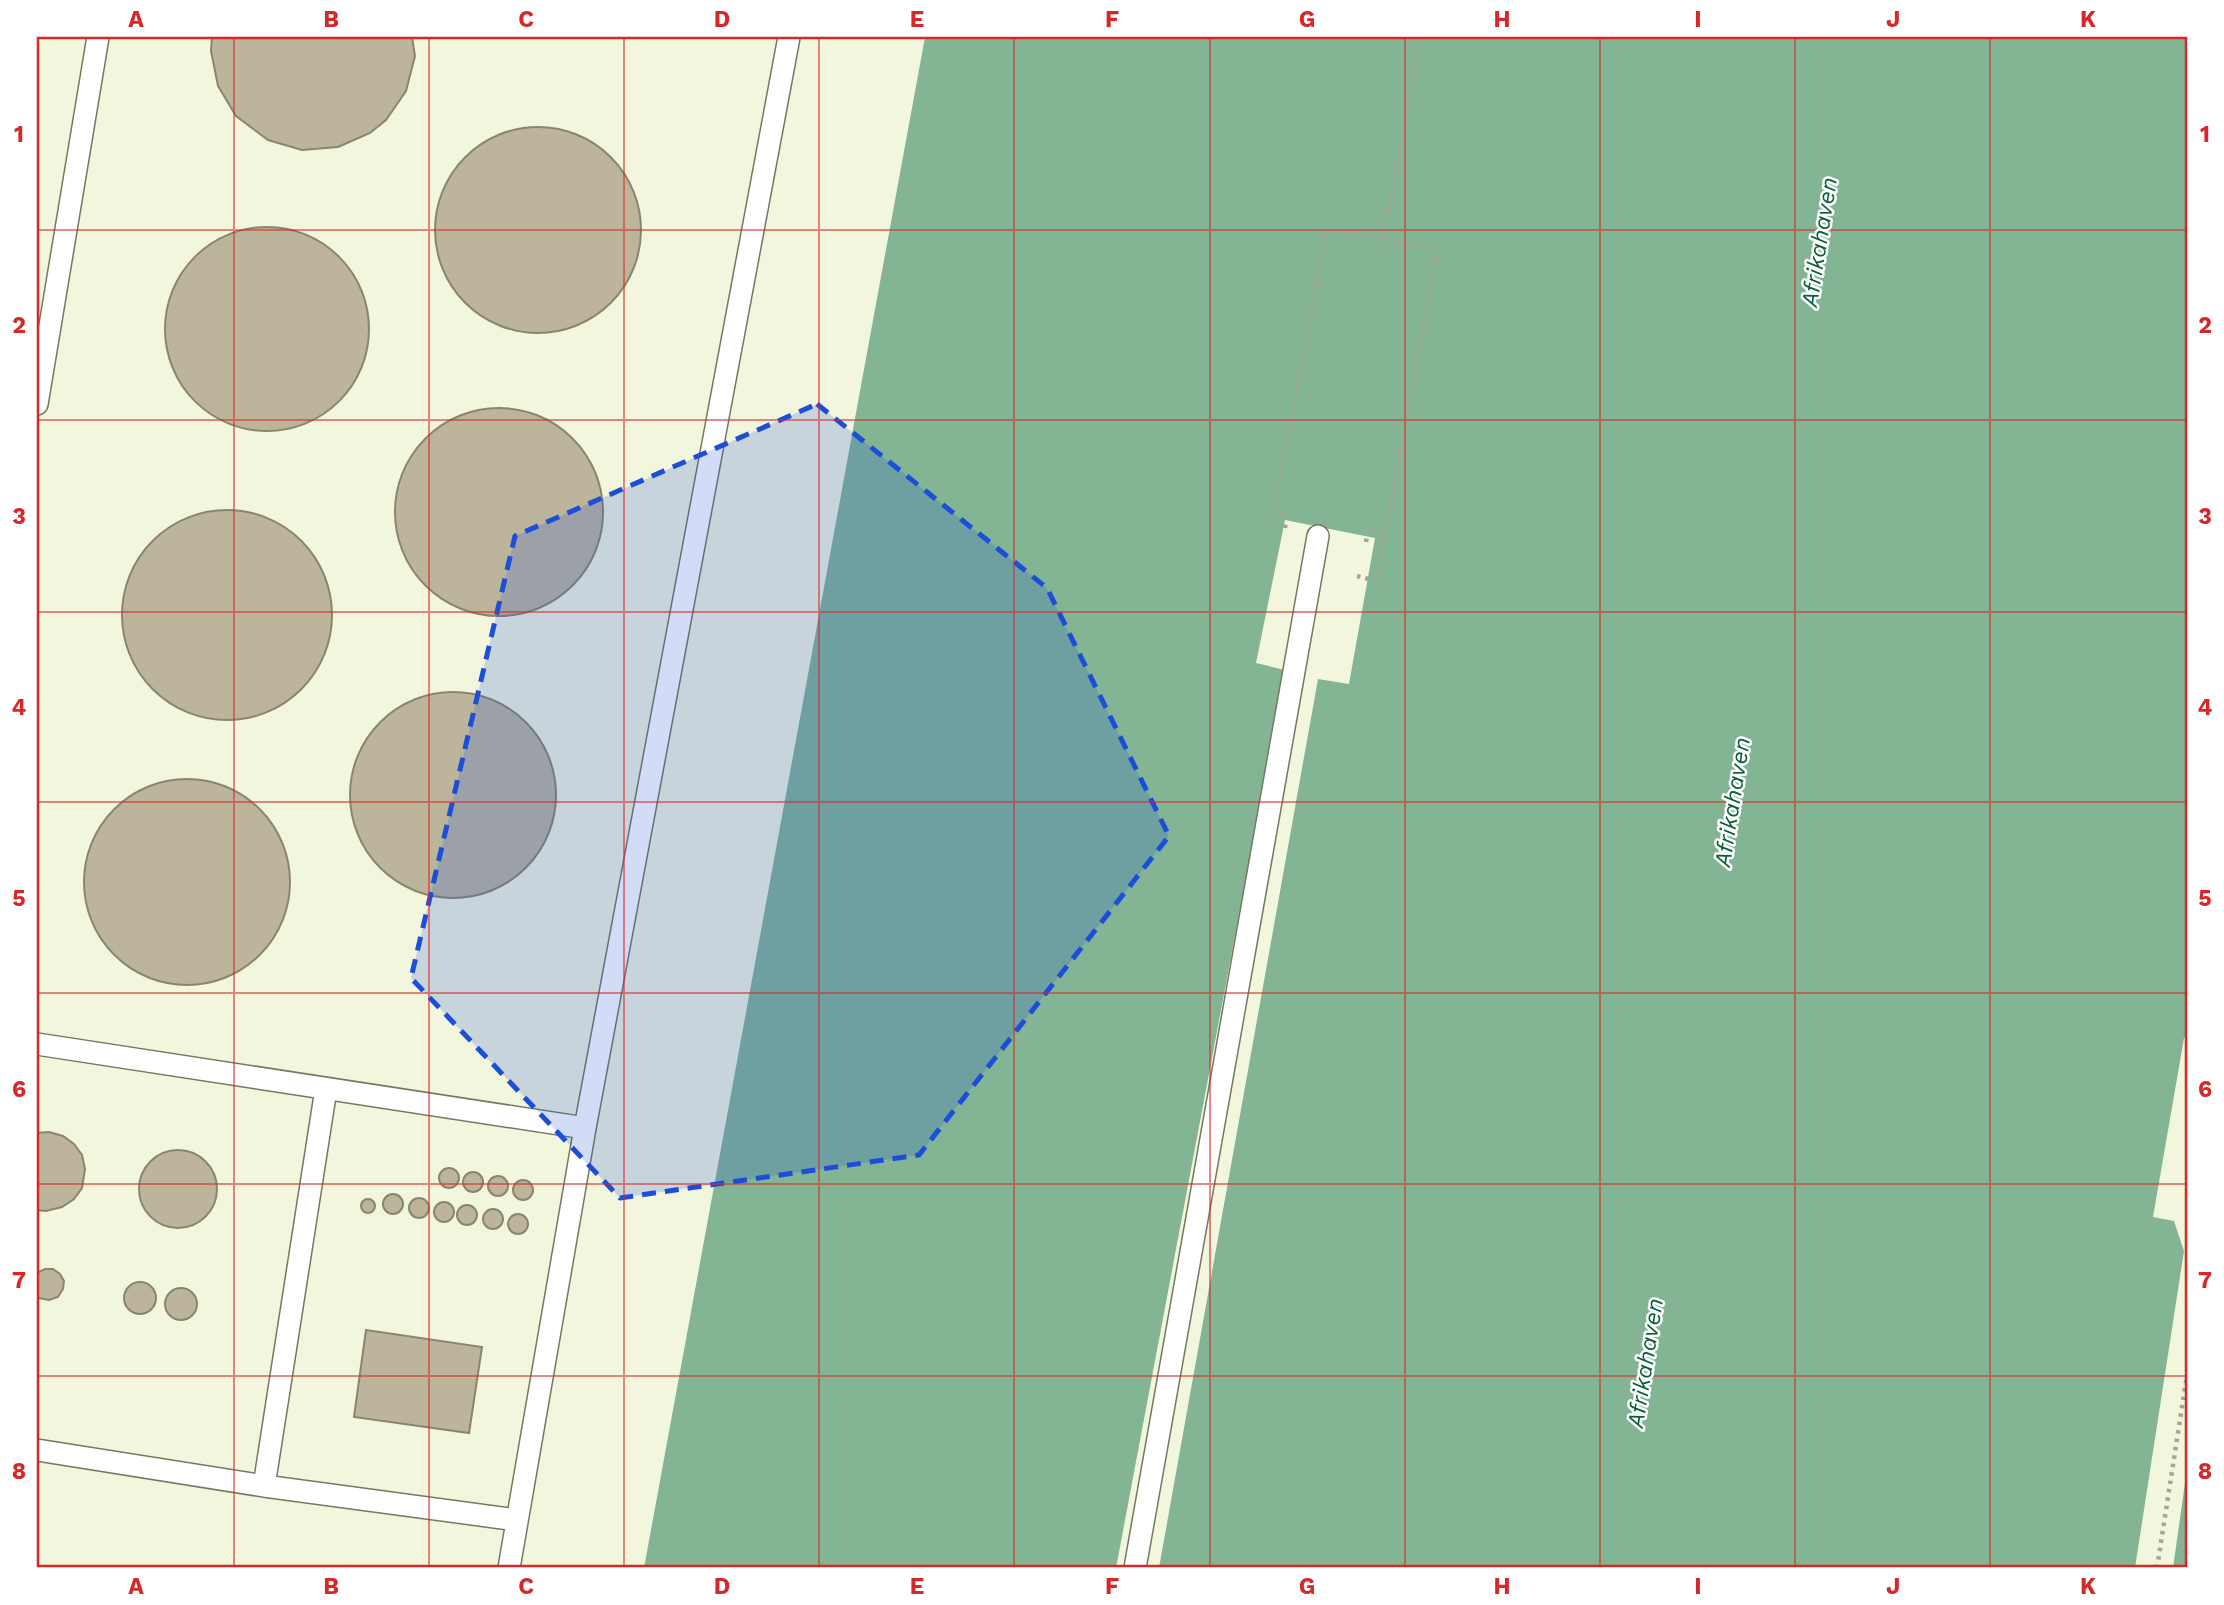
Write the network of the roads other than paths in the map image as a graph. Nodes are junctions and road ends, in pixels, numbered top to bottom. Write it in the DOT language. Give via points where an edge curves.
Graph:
graph roads {
  1 [pos="98,37"];
  2 [pos="789,37"];
  3 [pos="37,404"];
  4 [pos="1318,536"];
  5 [pos="37,1044"];
  6 [pos="326,1089"];
  7 [pos="585,1128"];
  8 [pos="37,1450"];
  9 [pos="264,1486"];
  10 [pos="517,1520"];
  11 [pos="509,1568"];
  12 [pos="1135,1568"];
  1 -- 3 [label="lane"];
  2 -- 7 [label="lane"];
  4 -- 12 [label="lane"];
  5 -- 6 [label="lane"];
  6 -- 7 [label="lane"];
  6 -- 9 [label="lane"];
  7 -- 10 [label="lane"];
  8 -- 9 [label="lane"];
  9 -- 10 [label="lane"];
  10 -- 11 [label="lane"];
}
